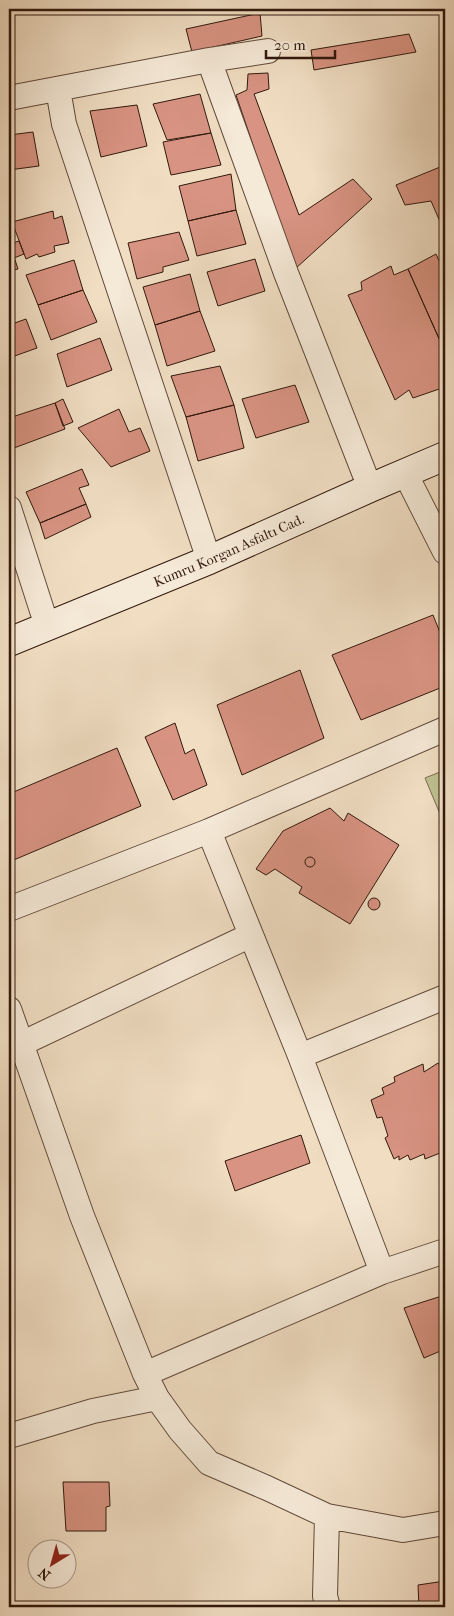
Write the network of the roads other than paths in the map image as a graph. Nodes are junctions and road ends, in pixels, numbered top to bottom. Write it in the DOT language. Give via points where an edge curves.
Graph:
graph roads {
  1 [pos="268,51"];
  2 [pos="209,60"];
  3 [pos="58,89"];
  4 [pos="9,98"];
  5 [pos="445,456"];
  6 [pos="405,473"];
  7 [pos="370,488"];
  8 [pos="9,508"];
  9 [pos="445,552"];
  10 [pos="209,560"];
  11 [pos="47,626"];
  12 [pos="9,642"];
  13 [pos="445,729"];
  14 [pos="209,831"];
  15 [pos="9,909"];
  16 [pos="251,935"];
  17 [pos="445,997"];
  18 [pos="9,1009"];
  19 [pos="21,1044"];
  20 [pos="300,1056"];
  21 [pos="445,1251"];
  22 [pos="382,1272"];
  23 [pos="145,1374"];
  24 [pos="157,1398"];
  25 [pos="9,1436"];
  26 [pos="327,1516"];
  27 [pos="445,1523"];
  28 [pos="328,1607"];
  1 -- 2 [label="street"];
  2 -- 3 [label="street"];
  2 -- 7 [label="street" via="286,273"];
  3 -- 4 [label="street"];
  3 -- 10 [label="street" via="64,124"];
  5 -- 6 [label="main road, Kumru Korgan Asfaltı Cad."];
  6 -- 7 [label="main road, Kumru Korgan Asfaltı Cad."];
  6 -- 9 [label="street"];
  7 -- 10 [label="main road, Kumru Korgan Asfaltı Cad."];
  8 -- 11 [label="street"];
  10 -- 11 [label="main road, Kumru Korgan Asfaltı Cad."];
  11 -- 12 [label="main road, Kumru Korgan Asfaltı Cad."];
  13 -- 14 [label="street"];
  14 -- 15 [label="street"];
  14 -- 16 [label="street"];
  16 -- 19 [label="street"];
  16 -- 20 [label="street"];
  17 -- 20 [label="street"];
  18 -- 19 [label="street"];
  19 -- 23 [label="street" via="82,1216"];
  20 -- 22 [label="street"];
  21 -- 22 [label="street"];
  22 -- 23 [label="street"];
  23 -- 24 [label="street"];
  24 -- 25 [label="street" via="93,1411"];
  24 -- 26 [label="street" via="209,1463"];
  26 -- 27 [label="street" via="403,1530"];
  26 -- 28 [label="street" via="325,1596"];
}
